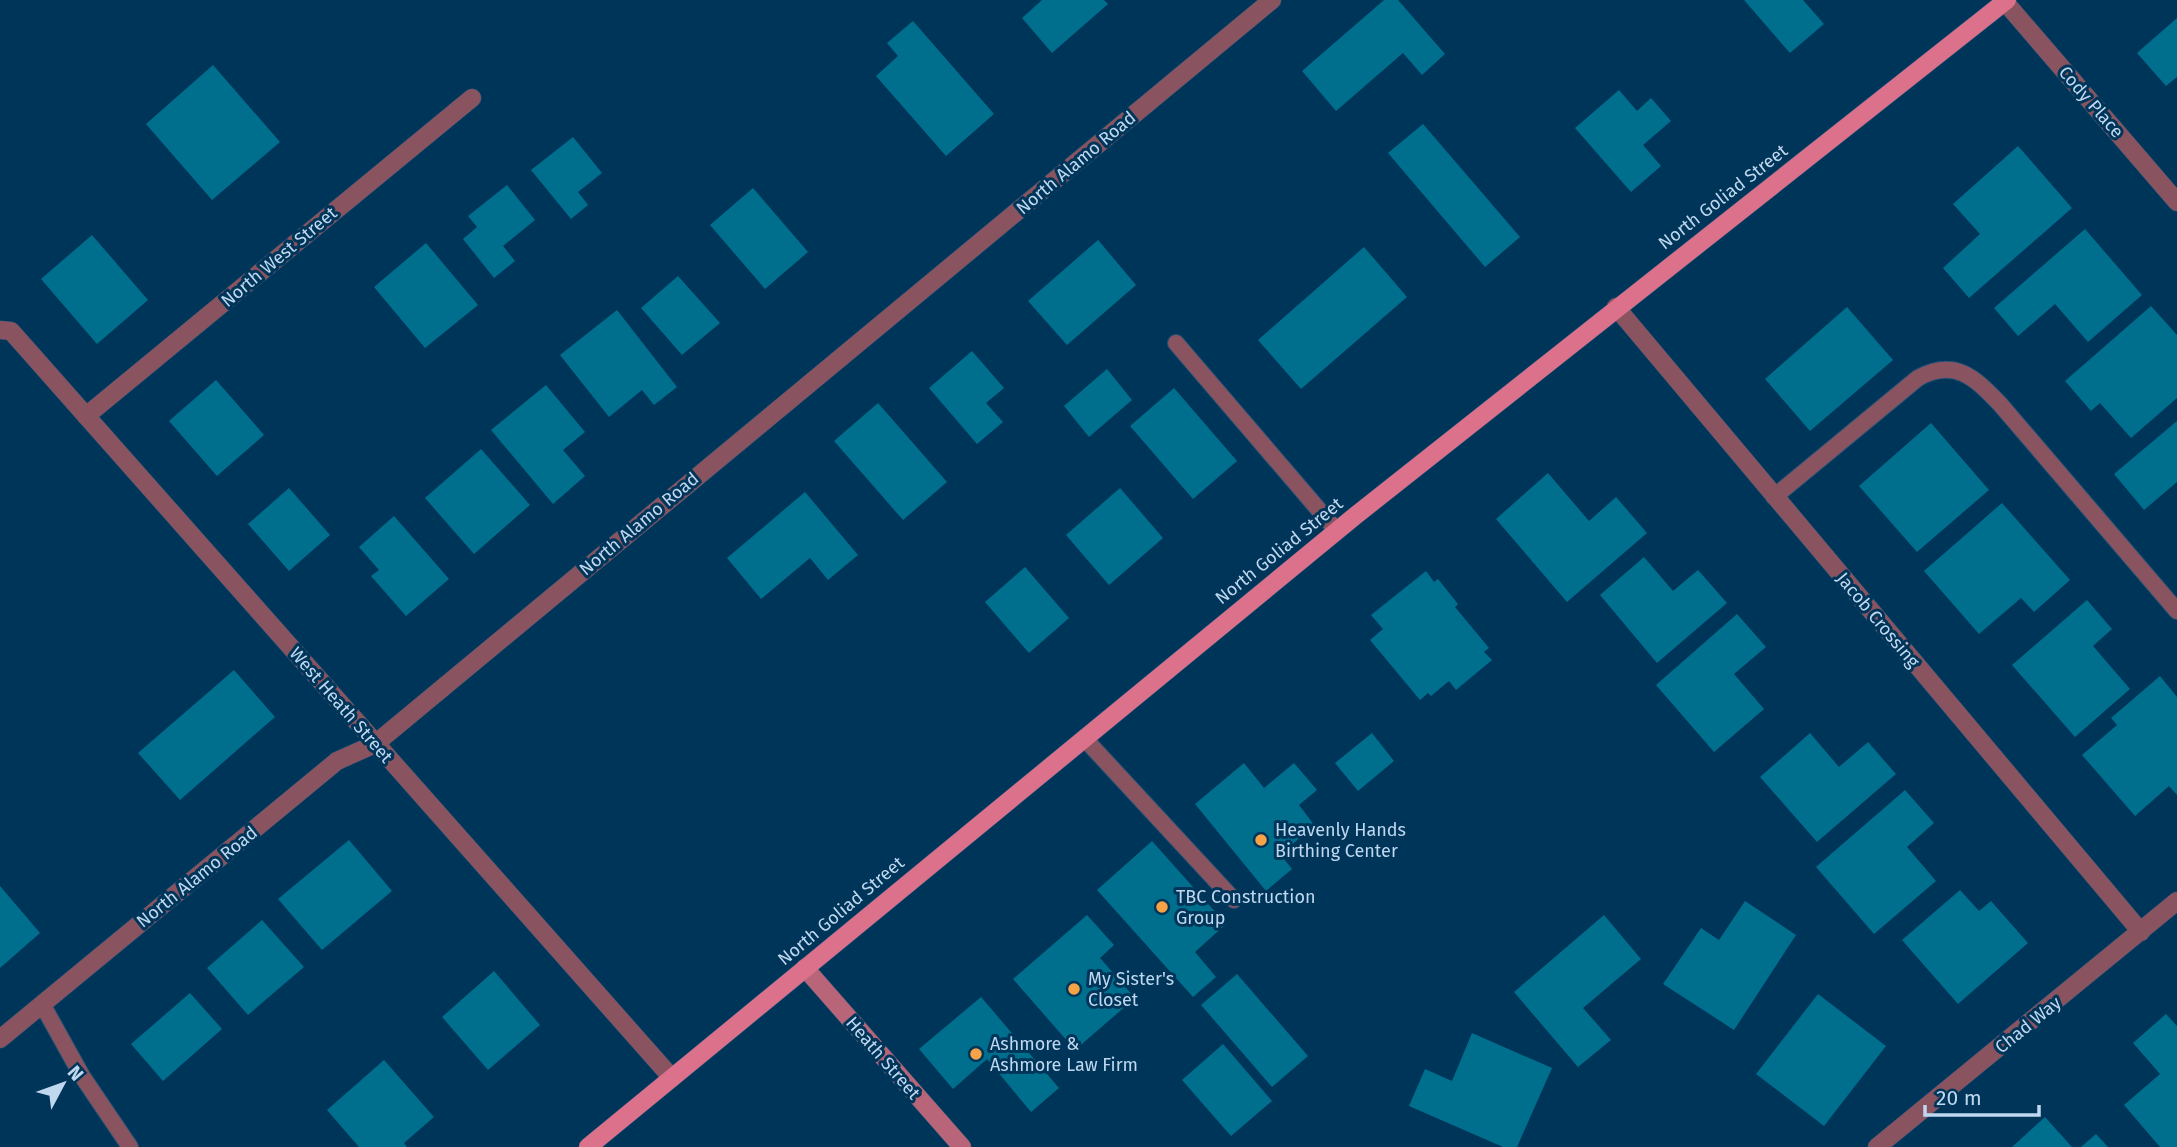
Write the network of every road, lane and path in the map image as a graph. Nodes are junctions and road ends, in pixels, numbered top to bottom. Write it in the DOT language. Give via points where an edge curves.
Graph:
graph roads {
  1 [pos="1272,0"];
  2 [pos="2006,1"];
  3 [pos="472,98"];
  4 [pos="2177,202"];
  5 [pos="1616,307"];
  6 [pos="6,331"];
  7 [pos="1176,343"];
  8 [pos="86,416"];
  9 [pos="1774,497"];
  10 [pos="1337,531"];
  11 [pos="2177,611"];
  12 [pos="1084,738"];
  13 [pos="375,744"];
  14 [pos="1234,901"];
  15 [pos="2177,901"];
  16 [pos="2141,932"];
  17 [pos="805,968"];
  18 [pos="42,1003"];
  19 [pos="0,1038"];
  20 [pos="673,1077"];
  21 [pos="130,1147"];
  22 [pos="588,1147"];
  23 [pos="962,1147"];
  24 [pos="1877,1147"];
  1 -- 13 [label="street, North Alamo Road"];
  2 -- 4 [label="street, Cody Place"];
  2 -- 5 [label="main road, North Goliad Street"];
  3 -- 8 [label="street, North West Street"];
  5 -- 9 [label="street, Jacob Crossing"];
  5 -- 10 [label="main road, North Goliad Street"];
  6 -- 8 [label="street, West Heath Street"];
  7 -- 10 [label="lane"];
  8 -- 13 [label="street, West Heath Street"];
  9 -- 11 [label="lane" via="1918,377 1950,369 1967,374 2000,404"];
  9 -- 16 [label="street, Jacob Crossing"];
  10 -- 12 [label="main road, North Goliad Street"];
  12 -- 14 [label="lane"];
  12 -- 17 [label="main road, North Goliad Street"];
  13 -- 18 [label="street, North Alamo Road" via="337,761"];
  13 -- 20 [label="street, West Heath Street"];
  15 -- 16 [label="street, Chad Way"];
  16 -- 24 [label="street, Chad Way"];
  17 -- 20 [label="main road, North Goliad Street"];
  17 -- 23 [label="street, Heath Street"];
  18 -- 19 [label="street, North Alamo Road"];
  18 -- 21 [label="lane" via="82,1076"];
  20 -- 22 [label="main road, North Goliad Street"];
}
